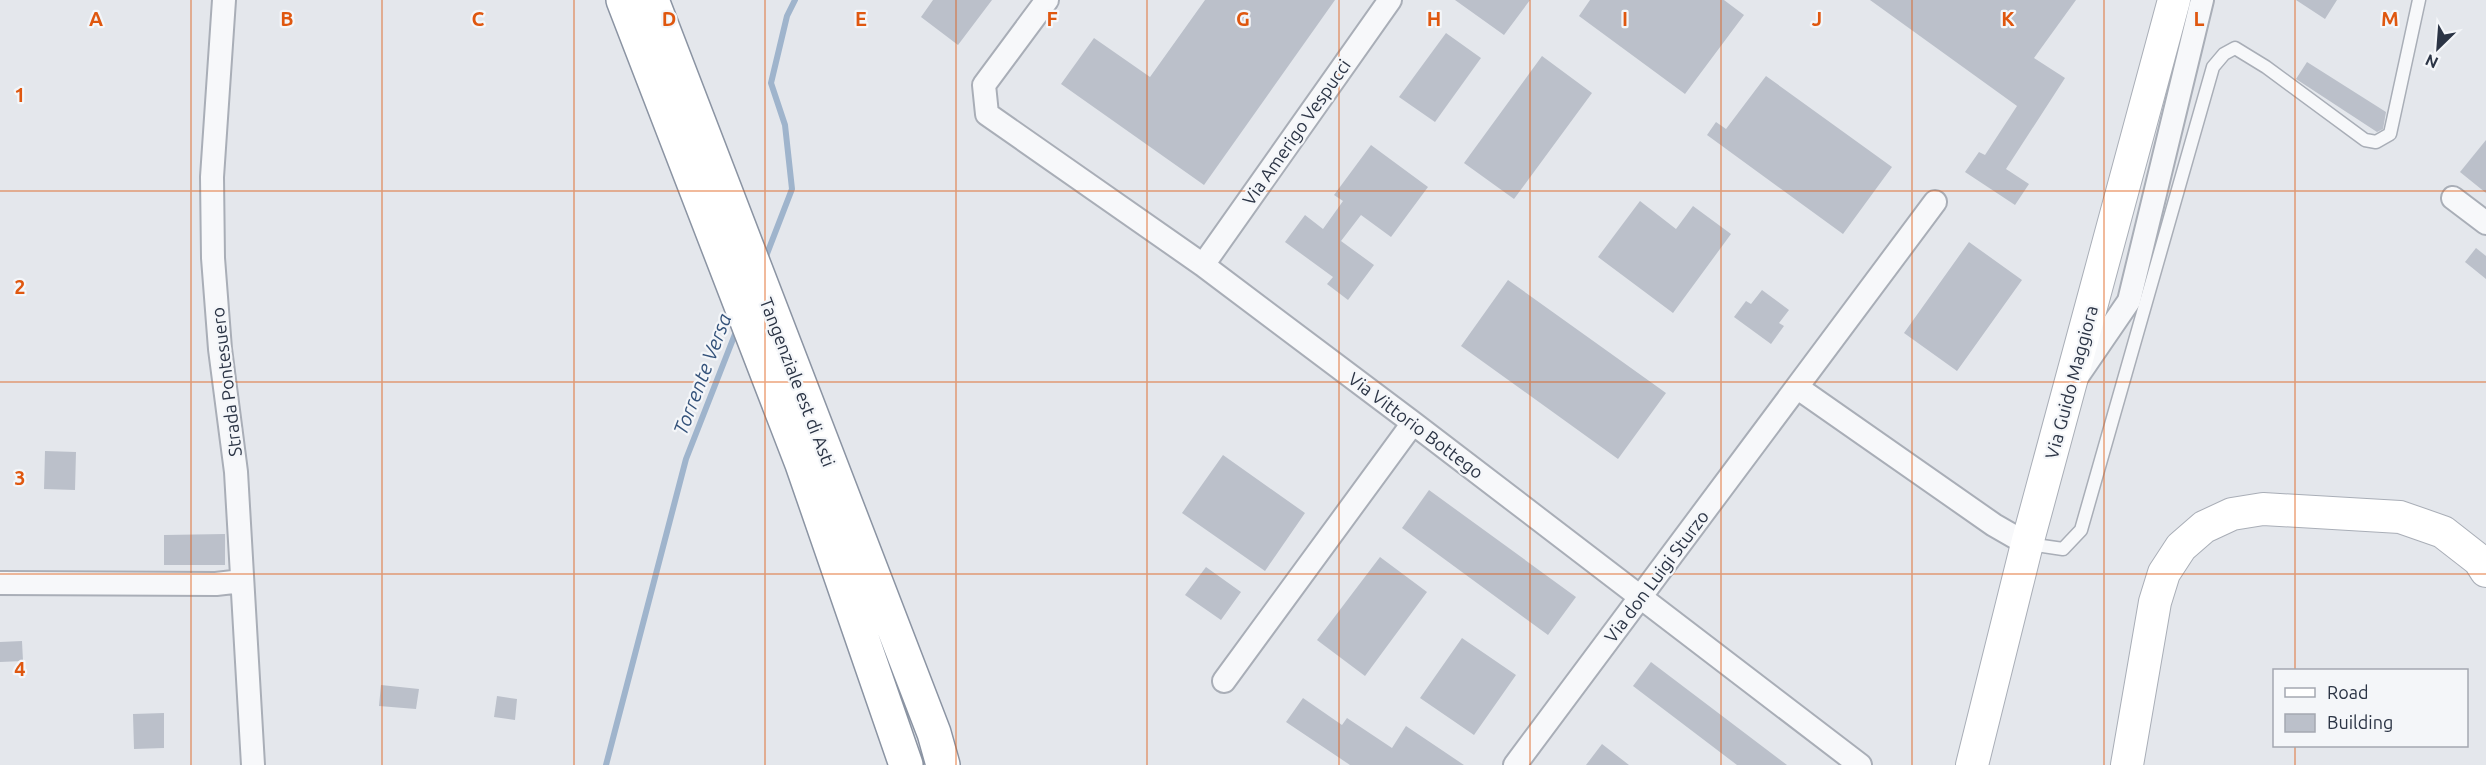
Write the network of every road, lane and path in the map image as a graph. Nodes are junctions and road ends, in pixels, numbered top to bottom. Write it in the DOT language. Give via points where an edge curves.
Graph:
graph roads {
  1 [pos="224,0"];
  2 [pos="623,0"];
  3 [pos="652,0"];
  4 [pos="1047,0"];
  5 [pos="1390,0"];
  6 [pos="2174,0"];
  7 [pos="2202,0"];
  8 [pos="2419,0"];
  9 [pos="2453,198"];
  10 [pos="1935,201"];
  11 [pos="2486,223"];
  12 [pos="1203,265"];
  13 [pos="2070,387"];
  14 [pos="1798,388"];
  15 [pos="1413,423"];
  16 [pos="2027,544"];
  17 [pos="2486,571"];
  18 [pos="242,581"];
  19 [pos="0,583"];
  20 [pos="1640,598"];
  21 [pos="1224,681"];
  22 [pos="253,765"];
  23 [pos="906,765"];
  24 [pos="943,765"];
  25 [pos="1515,765"];
  26 [pos="1860,765"];
  27 [pos="1972,765"];
  28 [pos="2127,765"];
  1 -- 18 [label="street, Strada Pontesuero" via="212,177 213,258 236,472"];
  2 -- 23 [label="highway, Tangenziale est di Asti" via="801,464"];
  3 -- 24 [label="highway, Tangenziale est di Asti"];
  4 -- 12 [label="street, Via Vittorio Bottego" via="984,85 987,114"];
  5 -- 12 [label="street, Via Amerigo Vespucci"];
  6 -- 13 [label="street, Via Guido Maggiora"];
  7 -- 13 [label="street" via="2129,302"];
  8 -- 16 [label="lane" via="2390,134 2376,142 2365,140 2235,48 2213,67 2081,530 2063,549"];
  9 -- 11 [label="street"];
  10 -- 14 [label="street, Via don Luigi Sturzo"];
  12 -- 15 [label="street, Via Vittorio Bottego"];
  13 -- 16 [label="street, Via Guido Maggiora"];
  14 -- 16 [label="street"];
  14 -- 20 [label="street, Via don Luigi Sturzo"];
  15 -- 20 [label="street, Via Vittorio Bottego"];
  15 -- 21 [label="street"];
  16 -- 27 [label="street, Via Guido Maggiora"];
  17 -- 28 [label="street" via="2479,560 2443,532 2400,517 2263,509 2232,514 2204,527 2181,547 2164,573 2155,602"];
  18 -- 19 [label="street"];
  18 -- 22 [label="street, Strada Pontesuero"];
  20 -- 25 [label="street, Via don Luigi Sturzo"];
  20 -- 26 [label="street, Via Vittorio Bottego"];
}
